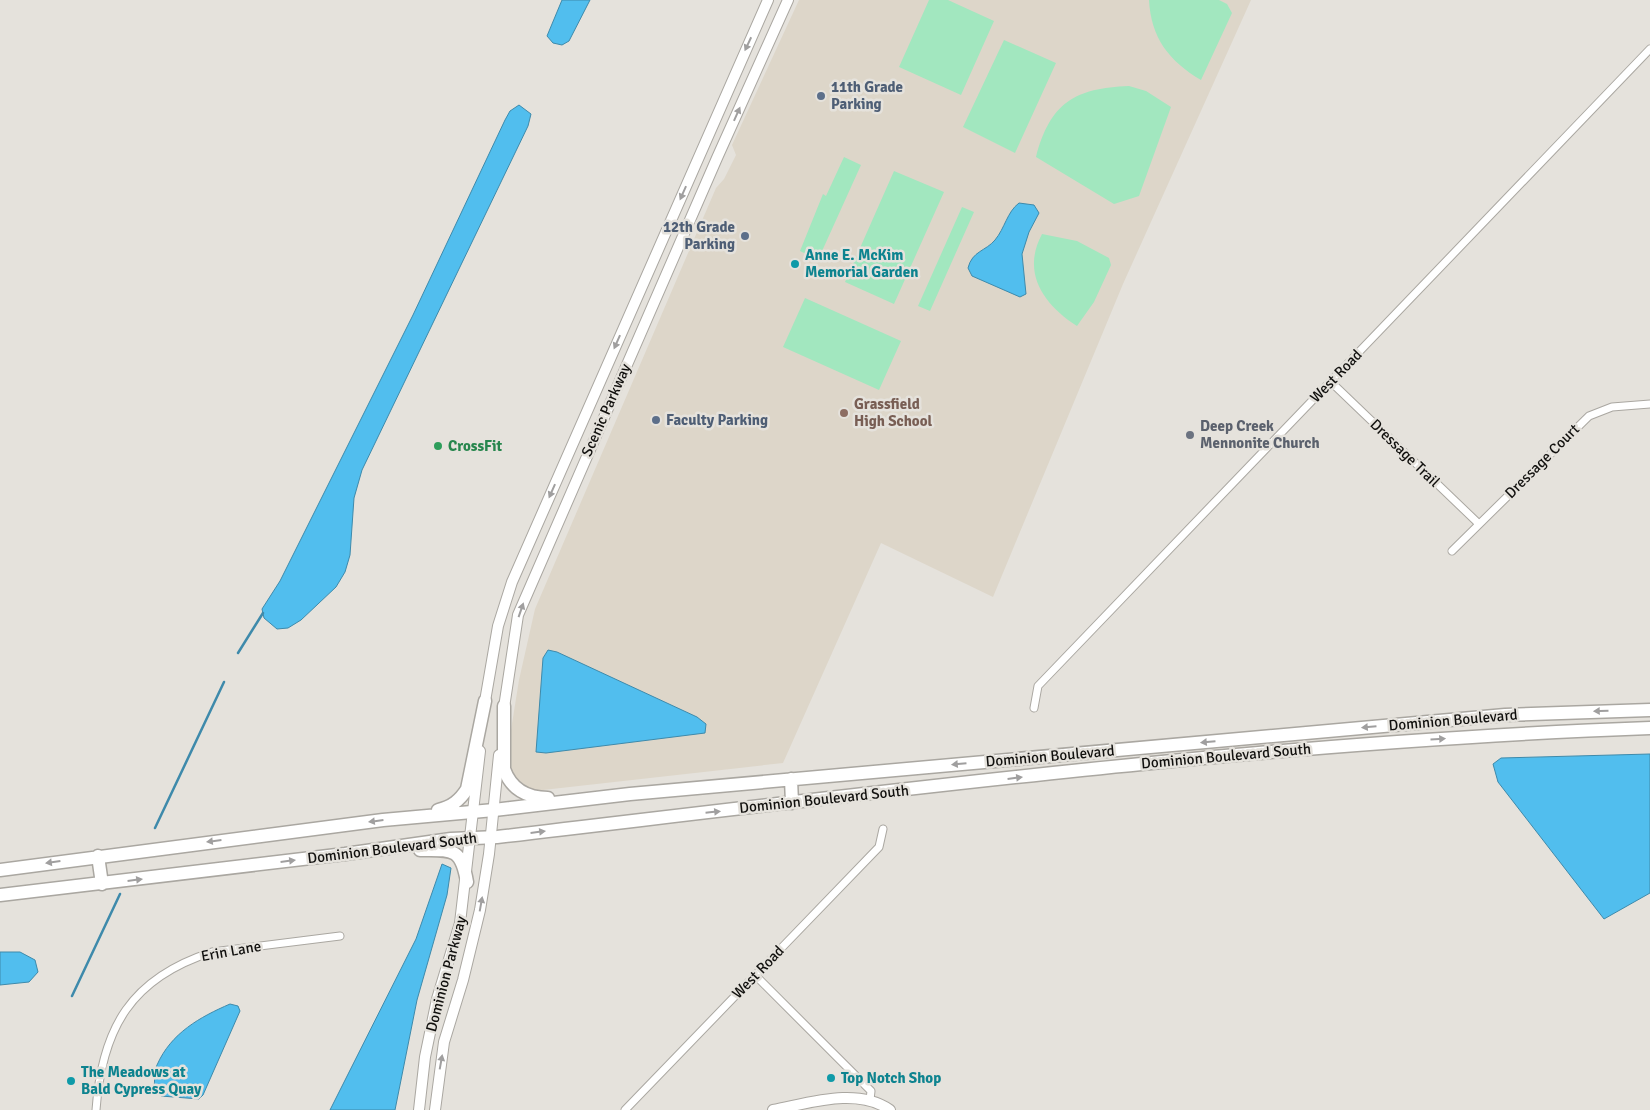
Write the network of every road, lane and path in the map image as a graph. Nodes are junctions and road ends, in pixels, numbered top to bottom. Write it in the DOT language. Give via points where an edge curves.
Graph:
graph roads {
  1 [pos="768,0"];
  2 [pos="788,0"];
  3 [pos="1650,49"];
  4 [pos="1331,382"];
  5 [pos="1650,404"];
  6 [pos="1479,524"];
  7 [pos="1452,551"];
  8 [pos="485,701"];
  9 [pos="504,706"];
  10 [pos="1034,708"];
  11 [pos="1650,710"];
  12 [pos="1650,728"];
  13 [pos="791,779"];
  14 [pos="630,794"];
  15 [pos="605,797"];
  16 [pos="792,803"];
  17 [pos="494,810"];
  18 [pos="474,811"];
  19 [pos="401,818"];
  20 [pos="883,829"];
  21 [pos="472,837"];
  22 [pos="490,838"];
  23 [pos="375,850"];
  24 [pos="98,856"];
  25 [pos="0,870"];
  26 [pos="466,882"];
  27 [pos="102,884"];
  28 [pos="0,895"];
  29 [pos="340,936"];
  30 [pos="755,974"];
  31 [pos="437,1092"];
  32 [pos="870,1100"];
  33 [pos="96,1110"];
  34 [pos="419,1110"];
  35 [pos="435,1110"];
  36 [pos="439,1110"];
  37 [pos="625,1110"];
  38 [pos="773,1110"];
  39 [pos="890,1110"];
  1 -- 8 [label="street, Scenic Parkway, one-way" via="512,582 498,626"];
  9 -- 2 [label="street, Scenic Parkway, one-way" via="518,615 525,597"];
  3 -- 4 [label="street, West Road"];
  4 -- 6 [label="street, Dressage Trail"];
  4 -- 10 [label="street, West Road" via="1038,686"];
  5 -- 6 [label="street, Dressage Court" via="1612,407 1589,416"];
  6 -- 7 [label="street, Dressage Court"];
  8 -- 18 [label="street, Scenic Parkway"];
  8 -- 19 [label="highway" via="471,775 460,800 446,809"];
  9 -- 15 [label="highway" via="504,769 513,786 527,794 546,798 580,793"];
  9 -- 17 [label="street, Scenic Parkway"];
  11 -- 13 [label="highway, Dominion Boulevard, one-way" via="1506,715"];
  16 -- 12 [label="highway, Dominion Boulevard South, one-way" via="1241,754 1406,741"];
  13 -- 14 [label="highway, Dominion Boulevard"];
  13 -- 16 [label="highway"];
  14 -- 15 [label="highway, Dominion Boulevard South"];
  15 -- 17 [label="highway, Dominion Boulevard South"];
  22 -- 16 [label="highway, Dominion Boulevard South, one-way"];
  17 -- 18 [label="highway, Dominion Boulevard South"];
  17 -- 22 [label="street, Scenic Parkway"];
  18 -- 19 [label="highway, Dominion Boulevard South"];
  18 -- 21 [label="street, Scenic Parkway"];
  19 -- 24 [label="highway, Dominion Boulevard South, one-way"];
  20 -- 30 [label="street, West Road" via="879,848"];
  21 -- 22 [label="highway, Dominion Boulevard South"];
  21 -- 23 [label="highway, Dominion Boulevard South"];
  21 -- 26 [label="street, Dominion Parkway"];
  31 -- 22 [label="street, Dominion Parkway, one-way" via="444,1042 480,910"];
  23 -- 26 [label="highway" via="447,850 457,854 464,863"];
  27 -- 23 [label="highway, Dominion Boulevard South, one-way"];
  24 -- 25 [label="highway, Dominion Boulevard South, one-way"];
  24 -- 27 [label="highway"];
  26 -- 34 [label="street, Dominion Parkway" via="460,923 424,1057"];
  27 -- 28 [label="highway, Dominion Boulevard South"];
  29 -- 33 [label="street, Erin Lane" via="212,952 192,958 156,978 116,1025 101,1063"];
  30 -- 32 [label="street" via="871,1091"];
  30 -- 37 [label="street, West Road"];
  31 -- 35 [label="street, Dominion Parkway"];
  31 -- 36 [label="street"];
  32 -- 38 [label="street" via="843,1098"];
  32 -- 39 [label="street"];
}
